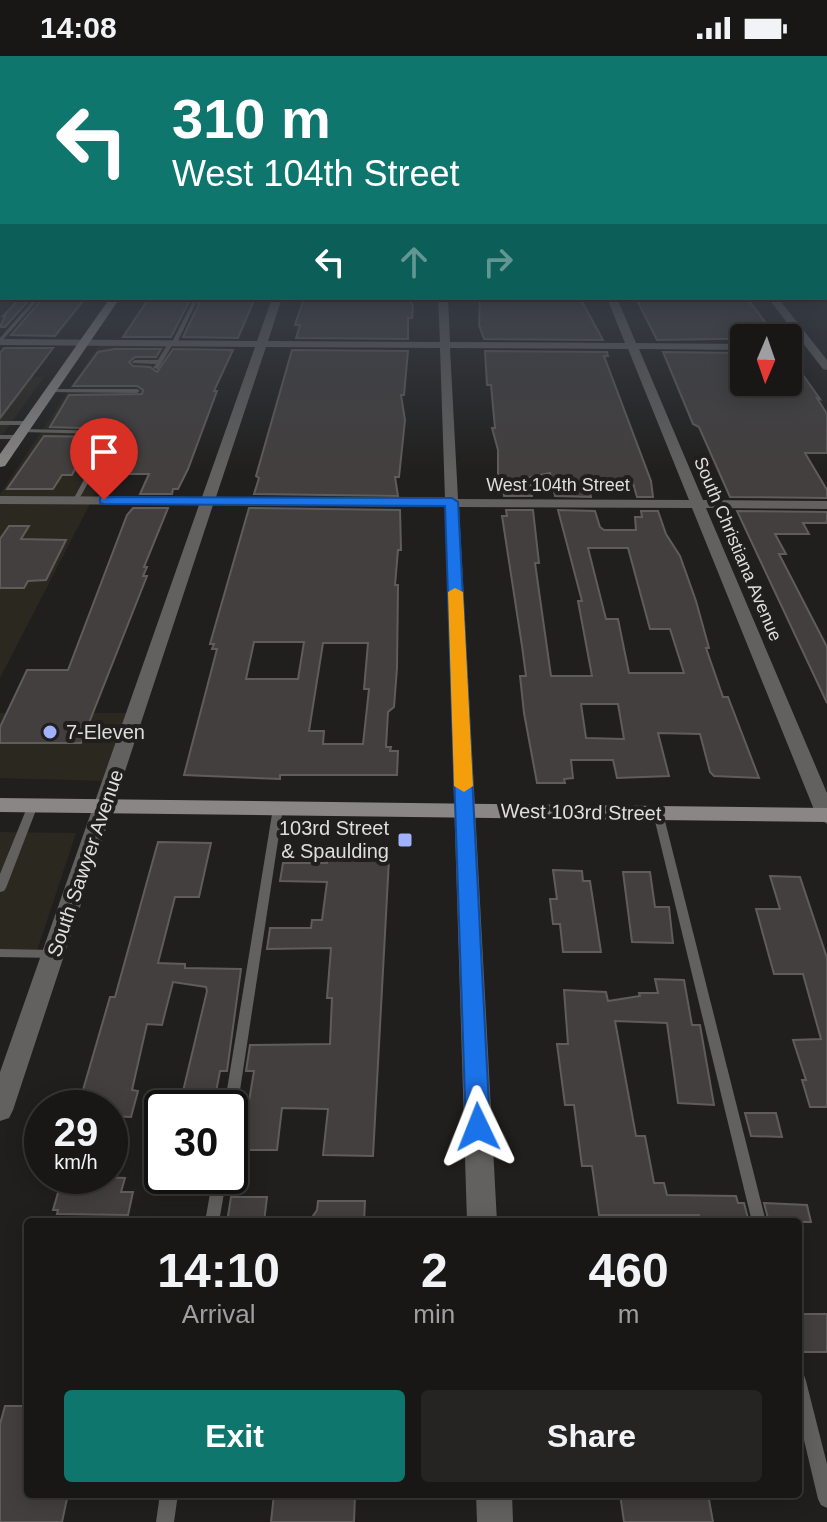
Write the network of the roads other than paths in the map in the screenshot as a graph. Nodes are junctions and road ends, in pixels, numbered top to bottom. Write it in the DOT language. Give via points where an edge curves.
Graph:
graph roads {
  1 [pos="88,337"];
  2 [pos="176,337"];
  3 [pos="264,337"];
  4 [pos="445,337"];
  5 [pos="628,337"];
  6 [pos="804,337"];
  7 [pos="0,342"];
  8 [pos="84,343"];
  9 [pos="173,343"];
  10 [pos="262,344"];
  11 [pos="445,345"];
  12 [pos="632,346"];
  13 [pos="730,347"];
  14 [pos="802,347"];
  15 [pos="811,347"];
  16 [pos="827,347"];
  17 [pos="135,362"];
  18 [pos="827,367"];
  19 [pos="51,391"];
  20 [pos="137,391"];
  21 [pos="0,423"];
  22 [pos="23,430"];
  23 [pos="0,437"];
  24 [pos="0,463"];
  25 [pos="0,500"];
  26 [pos="76,500"];
  27 [pos="208,501"];
  28 [pos="452,502"];
  29 [pos="697,504"];
  30 [pos="827,505"];
  31 [pos="0,805"];
  32 [pos="33,805"];
  33 [pos="104,806"];
  34 [pos="278,808"];
  35 [pos="464,811"];
  36 [pos="658,813"];
  37 [pos="827,816"];
  38 [pos="0,888"];
  39 [pos="0,953"];
  40 [pos="54,954"];
  41 [pos="233,1090"];
  42 [pos="0,1110"];
  43 [pos="217,1194"];
  44 [pos="213,1218"];
  45 [pos="482,1218"];
  46 [pos="758,1218"];
  47 [pos="802,1397"];
  48 [pos="168,1498"];
  49 [pos="494,1498"];
  50 [pos="827,1499"];
  51 [pos="165,1522"];
  52 [pos="495,1522"];
  1 -- 8 [label="main road"];
  2 -- 9 [label="lane"];
  3 -- 10 [label="street, South Sawyer Avenue"];
  4 -- 11 [label="street"];
  5 -- 12 [label="street, South Christiana Avenue"];
  6 -- 15 [label="street"];
  7 -- 8 [label="street"];
  8 -- 9 [label="street"];
  8 -- 19 [label="main road"];
  9 -- 10 [label="street"];
  9 -- 17 [label="lane" via="158,365"];
  10 -- 11 [label="street"];
  10 -- 27 [label="street, South Sawyer Avenue"];
  11 -- 12 [label="street"];
  11 -- 28 [label="street"];
  12 -- 13 [label="street"];
  12 -- 29 [label="street, South Christiana Avenue"];
  14 -- 15 [label="street"];
  15 -- 16 [label="street"];
  15 -- 18 [label="street"];
  19 -- 20 [label="lane"];
  19 -- 22 [label="main road"];
  21 -- 22 [label="lane"];
  22 -- 23 [label="lane"];
  22 -- 24 [label="main road"];
  22 -- 26 [label="lane" via="109,432 96,455 111,455 103,469 90,473"];
  25 -- 26 [label="street, West 104th Street"];
  26 -- 27 [label="street, West 104th Street"];
  27 -- 28 [label="street, West 104th Street"];
  27 -- 33 [label="street, South Sawyer Avenue"];
  28 -- 29 [label="street, West 104th Street"];
  28 -- 35 [label="street"];
  29 -- 30 [label="street, West 104th Street"];
  29 -- 37 [label="street, South Christiana Avenue"];
  31 -- 32 [label="main road, West 103rd Street"];
  32 -- 33 [label="main road, West 103rd Street"];
  32 -- 38 [label="lane"];
  33 -- 34 [label="main road, West 103rd Street"];
  33 -- 40 [label="street, South Sawyer Avenue"];
  34 -- 35 [label="main road, West 103rd Street"];
  34 -- 41 [label="lane"];
  35 -- 36 [label="main road, West 103rd Street"];
  35 -- 45 [label="street"];
  36 -- 37 [label="main road, West 103rd Street"];
  36 -- 46 [label="lane"];
  39 -- 40 [label="lane"];
  40 -- 42 [label="street, South Sawyer Avenue"];
  43 -- 44 [label="lane"];
  47 -- 50 [label="lane"];
  48 -- 51 [label="lane"];
  49 -- 52 [label="street"];
}
